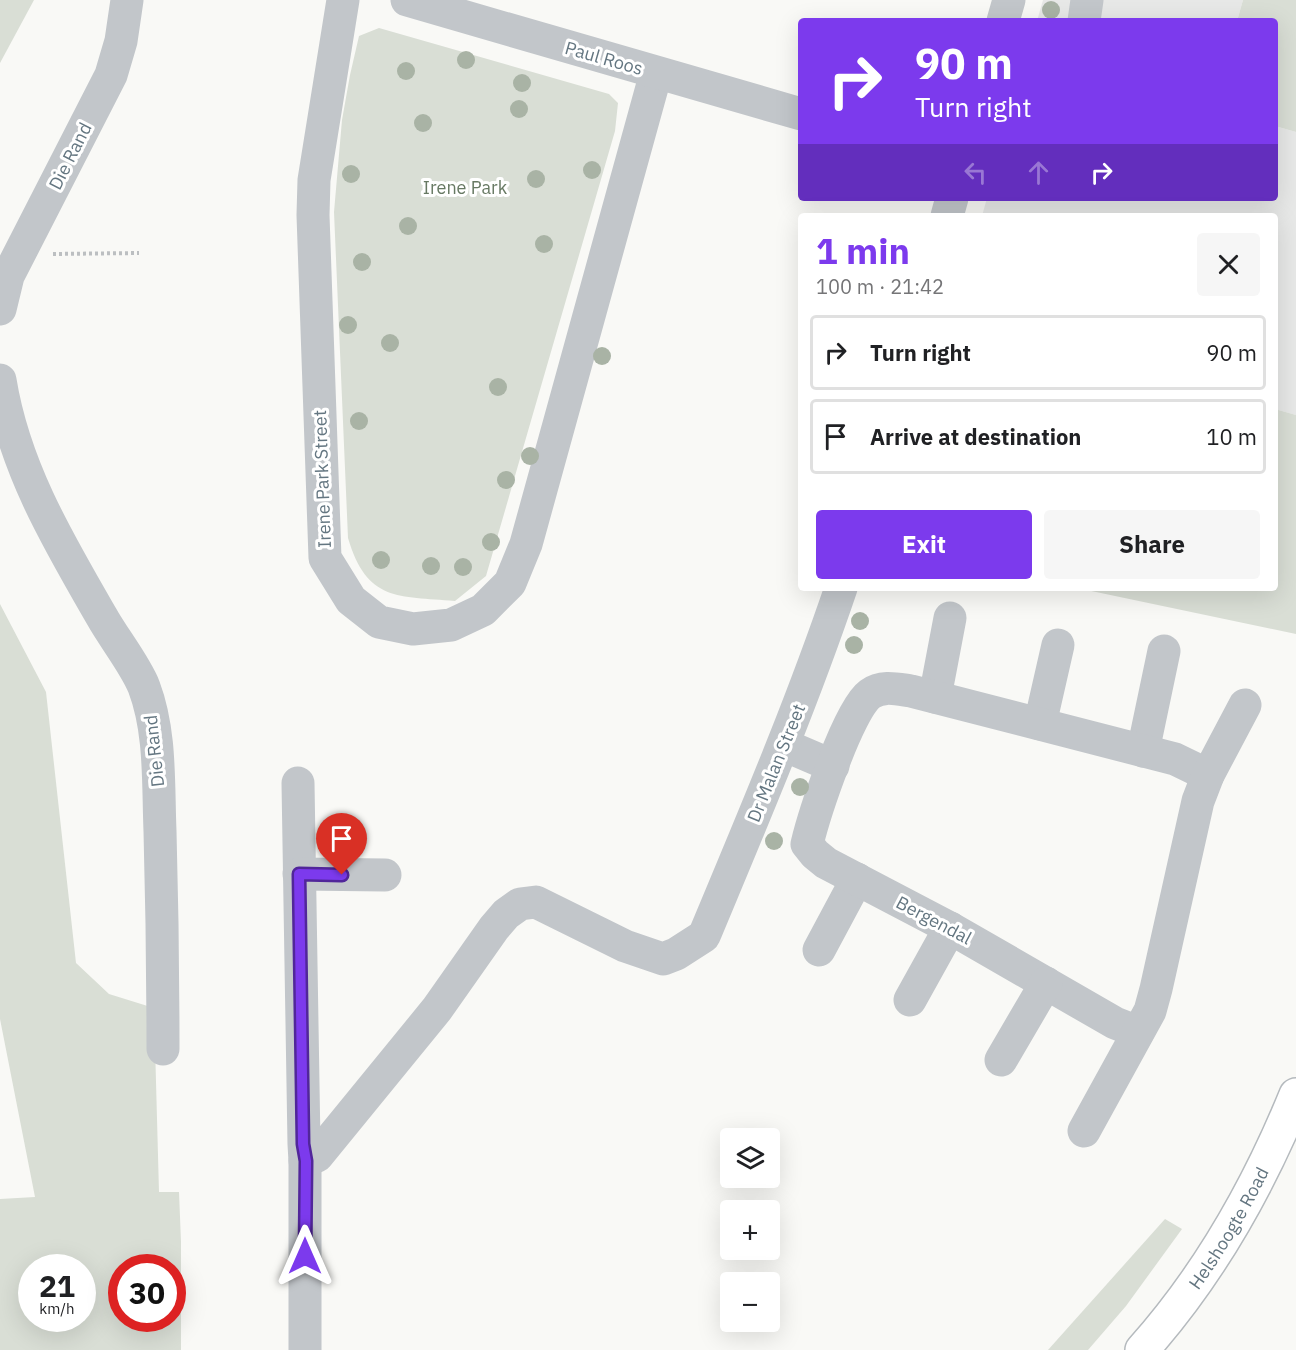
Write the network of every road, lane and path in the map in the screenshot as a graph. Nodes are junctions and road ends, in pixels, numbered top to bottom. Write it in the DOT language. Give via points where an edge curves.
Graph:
graph roads {
  1 [pos="127,0"];
  2 [pos="343,0"];
  3 [pos="407,0"];
  4 [pos="1009,0"];
  5 [pos="1087,0"];
  6 [pos="1004,18"];
  7 [pos="1084,18"];
  8 [pos="656,73"];
  9 [pos="798,113"];
  10 [pos="25,244"];
  11 [pos="139,253"];
  12 [pos="0,309"];
  13 [pos="0,380"];
  14 [pos="840,591"];
  15 [pos="950,618"];
  16 [pos="1058,645"];
  17 [pos="1164,651"];
  18 [pos="935,697"];
  19 [pos="1245,705"];
  20 [pos="1040,724"];
  21 [pos="784,745"];
  22 [pos="1143,751"];
  23 [pos="833,766"];
  24 [pos="1208,775"];
  25 [pos="298,783"];
  26 [pos="299,874"];
  27 [pos="385,875"];
  28 [pos="857,879"];
  29 [pos="950,928"];
  30 [pos="819,950"];
  31 [pos="1046,983"];
  32 [pos="910,1000"];
  33 [pos="1138,1032"];
  34 [pos="164,1049"];
  35 [pos="1002,1060"];
  36 [pos="1296,1095"];
  37 [pos="1084,1131"];
  38 [pos="306,1161"];
  39 [pos="305,1350"];
  40 [pos="1142,1350"];
  1 -- 10 [label="street, Die Rand" via="111,75"];
  2 -- 8 [label="street, Irene Park Street" via="314,180 325,558 351,600 379,622 413,629 450,625 483,610 510,583 529,532"];
  3 -- 8 [label="street, Paul Roos"];
  4 -- 6 [label="street"];
  5 -- 7 [label="street"];
  8 -- 9 [label="street, Paul Roos"];
  10 -- 11 [label="path" via="43,254"];
  10 -- 12 [label="street, Die Rand" via="8,276"];
  13 -- 34 [label="street, Die Rand" via="5,413 26,474 57,539 143,685 155,724"];
  14 -- 21 [label="street, Dr Malan Street"];
  15 -- 18 [label="street"];
  16 -- 20 [label="street"];
  17 -- 22 [label="street"];
  18 -- 20 [label="street, Bergendal"];
  18 -- 23 [label="street, Bergendal" via="897,688 883,688 870,694 855,713"];
  19 -- 24 [label="street"];
  20 -- 22 [label="street, Bergendal"];
  21 -- 23 [label="street"];
  21 -- 38 [label="street, Dr Malan Street" via="704,936 663,959 625,946 536,902 520,904 494,928 437,1009 317,1156"];
  22 -- 24 [label="street, Bergendal" via="1175,759"];
  23 -- 28 [label="street, Bergendal" via="807,844 826,863"];
  24 -- 33 [label="street" via="1191,831 1156,989"];
  25 -- 26 [label="street"];
  26 -- 27 [label="street"];
  26 -- 38 [label="street"];
  28 -- 29 [label="street, Bergendal"];
  28 -- 30 [label="street"];
  29 -- 31 [label="street, Bergendal"];
  29 -- 32 [label="street"];
  31 -- 33 [label="street, Bergendal"];
  31 -- 35 [label="street"];
  33 -- 37 [label="street"];
  36 -- 40 [label="main road, Helshoogte Road" via="1245,1204 1211,1262"];
  38 -- 39 [label="street"];
}
